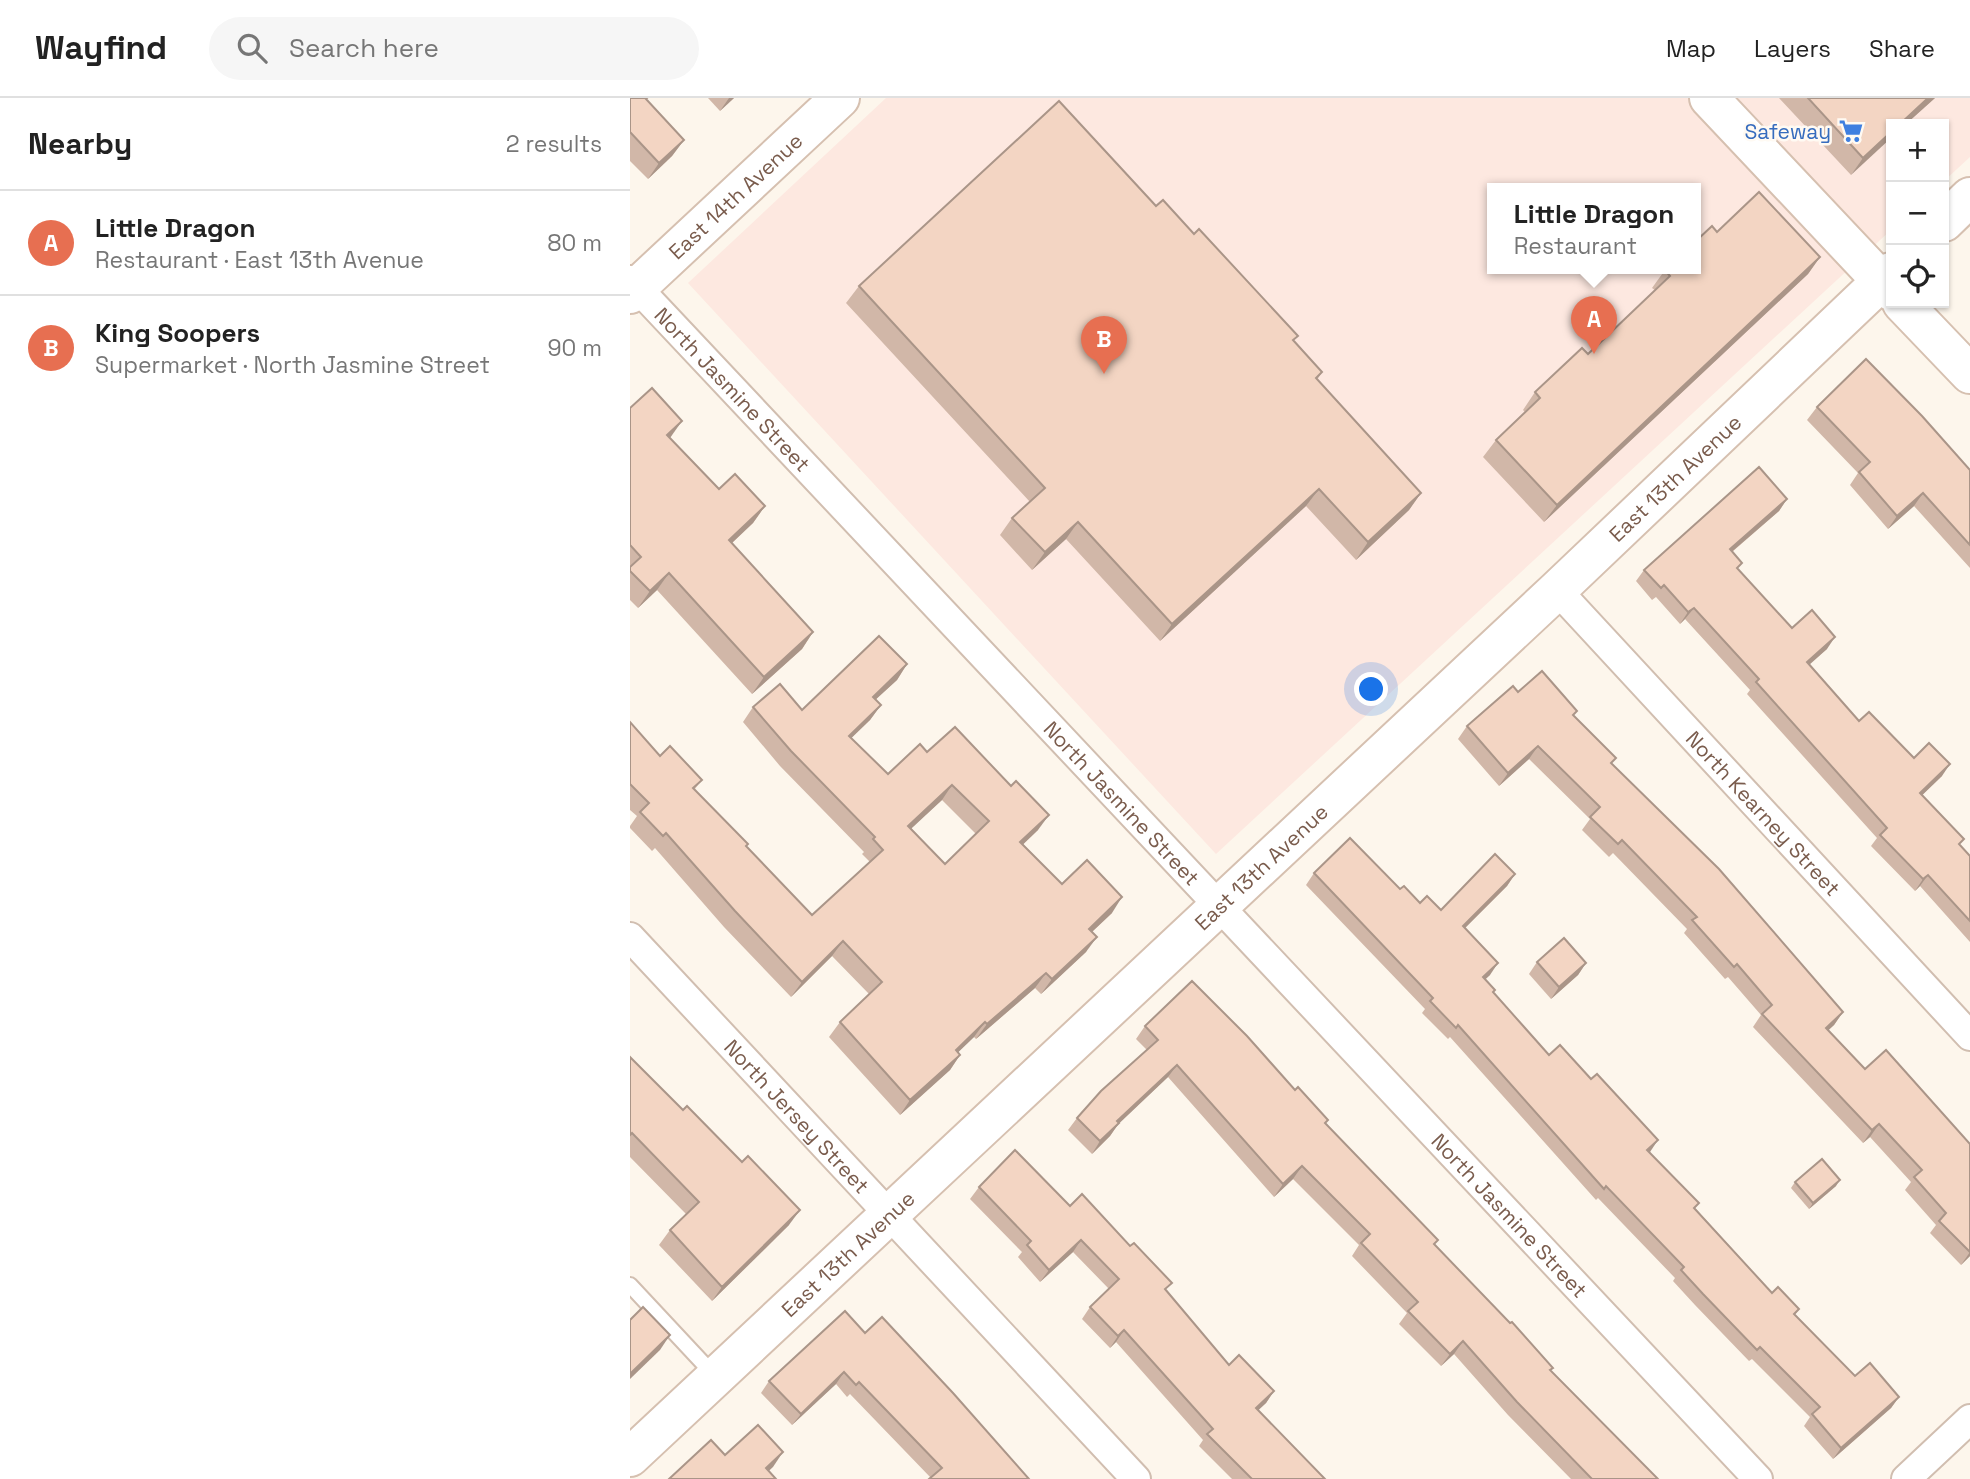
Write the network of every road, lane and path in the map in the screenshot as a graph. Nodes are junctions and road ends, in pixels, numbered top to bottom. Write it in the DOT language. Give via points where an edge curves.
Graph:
graph roads {
  1 [pos="840,98"];
  2 [pos="1709,98"];
  3 [pos="1970,197"];
  4 [pos="1949,217"];
  5 [pos="1886,281"];
  6 [pos="632,287"];
  7 [pos="1886,292"];
  8 [pos="1911,308"];
  9 [pos="1970,374"];
  10 [pos="1557,590"];
  11 [pos="1219,905"];
  12 [pos="630,937"];
  13 [pos="1970,1036"];
  14 [pos="888,1214"];
  15 [pos="630,1285"];
  16 [pos="715,1376"];
  17 [pos="1970,1419"];
  18 [pos="630,1457"];
  19 [pos="1136,1479"];
  20 [pos="1758,1479"];
  21 [pos="1906,1479"];
  1 -- 6 [label="main road, East 14th Avenue"];
  2 -- 5 [label="main road"];
  3 -- 4 [label="main road"];
  6 -- 11 [label="street, North Jasmine Street"];
  7 -- 10 [label="main road, East 13th Avenue"];
  8 -- 9 [label="main road"];
  10 -- 11 [label="main road, East 13th Avenue"];
  10 -- 13 [label="street, North Kearney Street"];
  11 -- 14 [label="main road, East 13th Avenue"];
  11 -- 20 [label="street, North Jasmine Street"];
  12 -- 14 [label="street, North Jersey Street"];
  14 -- 16 [label="main road, East 13th Avenue"];
  14 -- 19 [label="street, North Jersey Street"];
  15 -- 16 [label="lane"];
  16 -- 18 [label="main road, East 13th Avenue"];
  17 -- 21 [label="street"];
}
